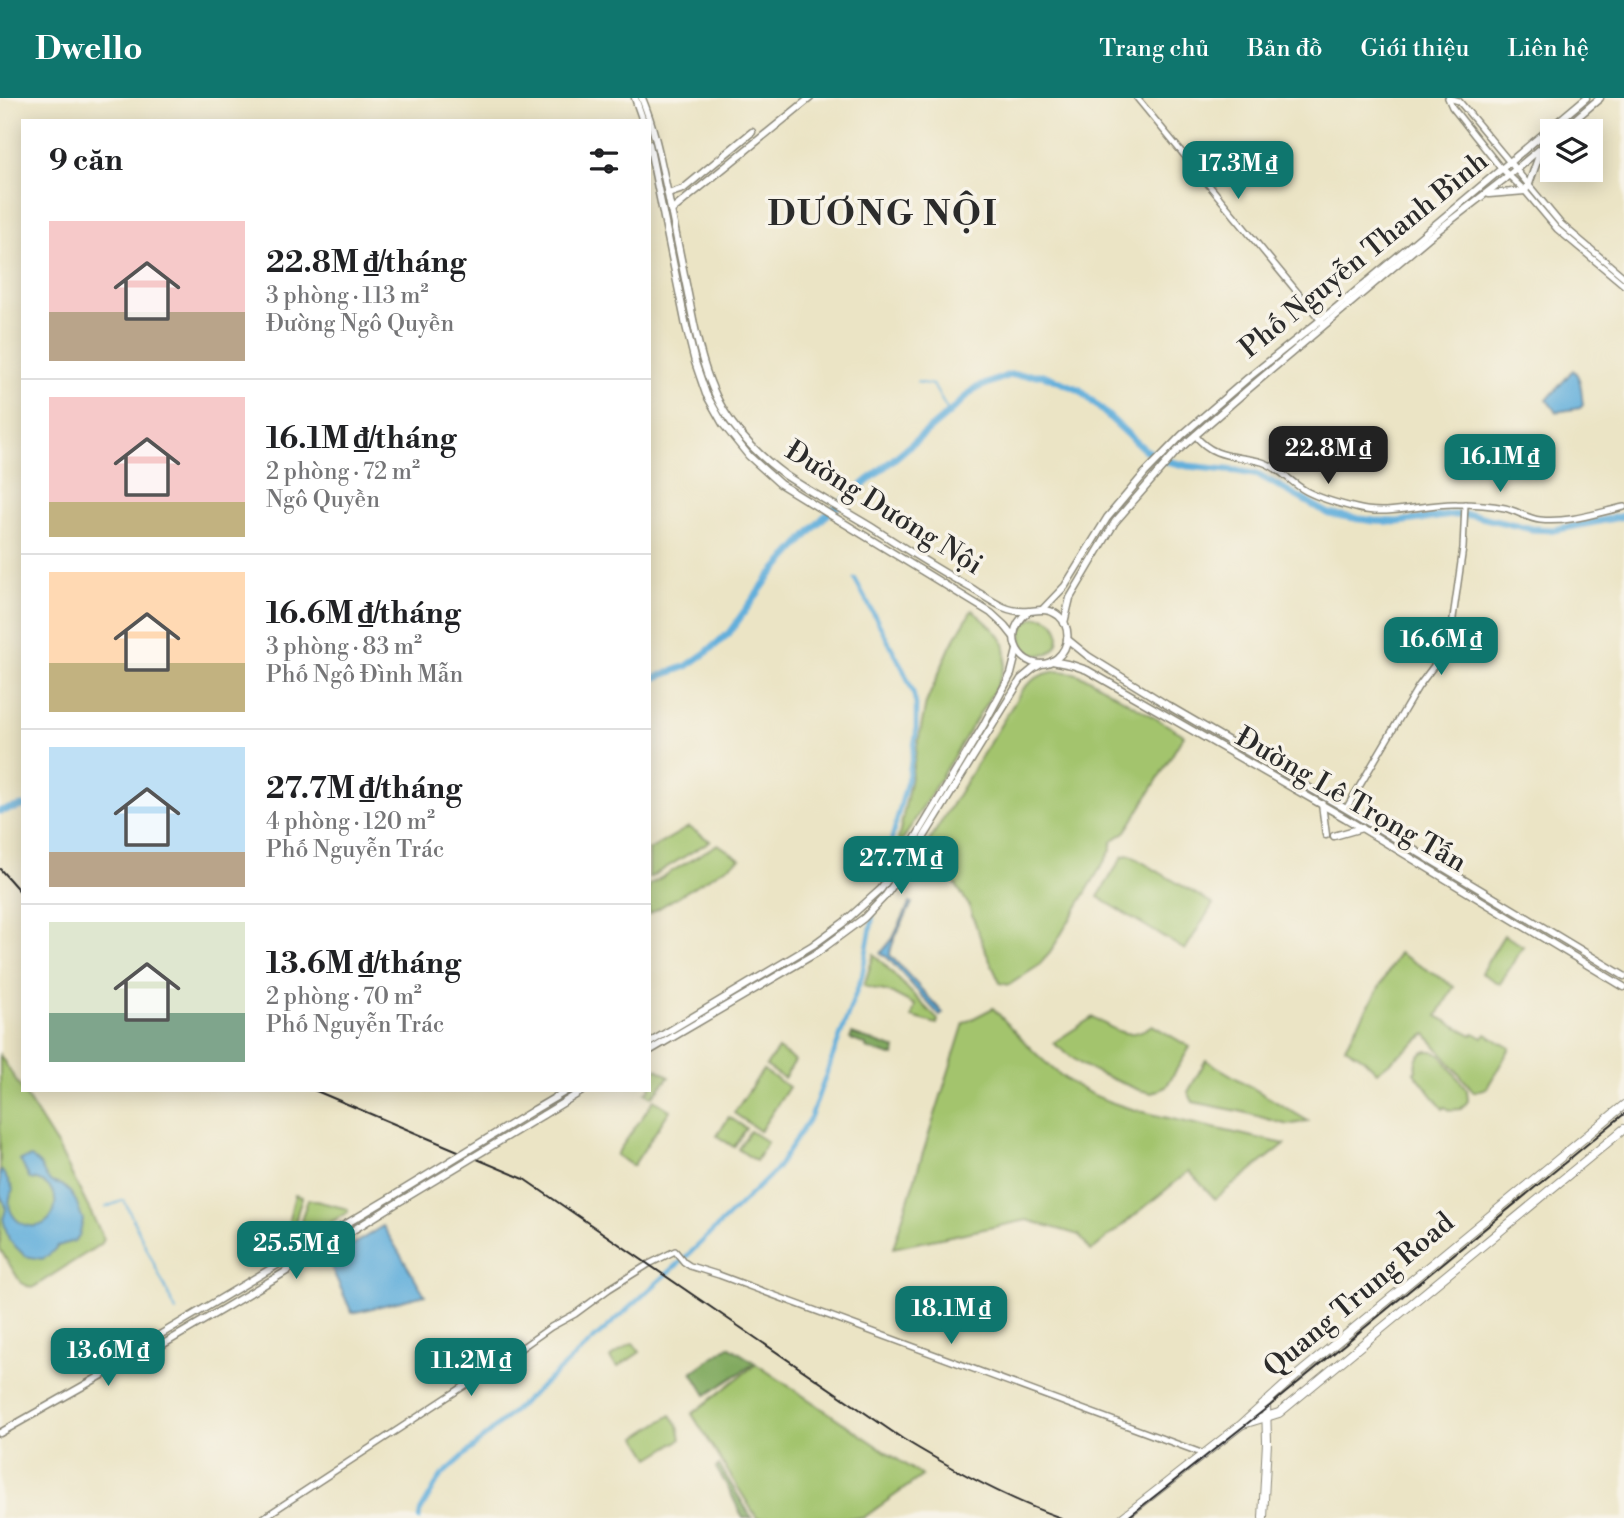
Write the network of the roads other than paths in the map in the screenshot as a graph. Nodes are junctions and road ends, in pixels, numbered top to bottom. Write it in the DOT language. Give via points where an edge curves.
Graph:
graph roads {
  1 [pos="635,98"];
  2 [pos="642,98"];
  3 [pos="810,98"];
  4 [pos="1137,98"];
  5 [pos="1448,98"];
  6 [pos="1586,98"];
  7 [pos="1600,98"];
  8 [pos="1459,101"];
  9 [pos="1452,107"];
  10 [pos="642,119"];
  11 [pos="649,119"];
  12 [pos="1575,119"];
  13 [pos="651,126"];
  14 [pos="752,132"];
  15 [pos="1540,149"];
  16 [pos="1540,151"];
  17 [pos="651,154"];
  18 [pos="1509,162"];
  19 [pos="1502,169"];
  20 [pos="1516,169"];
  21 [pos="1509,175"];
  22 [pos="696,179"];
  23 [pos="701,186"];
  24 [pos="1527,187"];
  25 [pos="668,194"];
  26 [pos="1485,194"];
  27 [pos="671,211"];
  28 [pos="1624,277"];
  29 [pos="1624,285"];
  30 [pos="1322,323"];
  31 [pos="694,325"];
  32 [pos="686,327"];
  33 [pos="1195,435"];
  34 [pos="1464,506"];
  35 [pos="1624,507"];
  36 [pos="942,572"];
  37 [pos="937,579"];
  38 [pos="1043,609"];
  39 [pos="1028,612"];
  40 [pos="1064,623"];
  41 [pos="1013,636"];
  42 [pos="1068,639"];
  43 [pos="1017,650"];
  44 [pos="1052,661"];
  45 [pos="1043,663"];
  46 [pos="986,728"];
  47 [pos="1322,804"];
  48 [pos="1346,809"];
  49 [pos="1362,828"];
  50 [pos="1624,976"];
  51 [pos="1624,987"];
  52 [pos="717,1007"];
  53 [pos="651,1041"];
  54 [pos="651,1050"];
  55 [pos="565,1092"];
  56 [pos="581,1092"];
  57 [pos="1624,1105"];
  58 [pos="1624,1129"];
  59 [pos="122,1364"];
  60 [pos="1266,1402"];
  61 [pos="1279,1413"];
  62 [pos="1266,1417"];
  63 [pos="1241,1425"];
  64 [pos="0,1433"];
  65 [pos="1268,1442"];
  66 [pos="1204,1454"];
  67 [pos="1145,1500"];
  68 [pos="1151,1508"];
  69 [pos="263,1518"];
  70 [pos="1122,1518"];
  71 [pos="1263,1518"];
  1 -- 10 [label="main road"];
  2 -- 11 [label="main road, Đường Dương Nội"];
  3 -- 23 [label="main road"];
  4 -- 30 [label="street"];
  5 -- 8 [label="street"];
  5 -- 9 [label="street"];
  6 -- 18 [label="main road, Phố Nguyễn Thanh Bình"];
  7 -- 12 [label="main road"];
  8 -- 9 [label="street"];
  8 -- 18 [label="street"];
  9 -- 19 [label="street"];
  13 -- 25 [label="main road, Đường Dương Nội"];
  14 -- 22 [label="main road"];
  15 -- 20 [label="main road, Phố Nguyễn Thanh Bình"];
  16 -- 24 [label="main road"];
  17 -- 32 [label="main road, Đường Dương Nội"];
  18 -- 19 [label="main road, Phố Nguyễn Thanh Bình"];
  18 -- 20 [label="street"];
  19 -- 21 [label="street"];
  19 -- 30 [label="main road, Phố Nguyễn Thanh Bình"];
  20 -- 21 [label="main road, Phố Nguyễn Thanh Bình"];
  20 -- 24 [label="street"];
  21 -- 24 [label="street"];
  21 -- 26 [label="main road, Phố Nguyễn Thanh Bình"];
  22 -- 23 [label="main road"];
  22 -- 25 [label="main road"];
  23 -- 27 [label="main road"];
  24 -- 26 [label="main road"];
  24 -- 28 [label="street" via="1561,224"];
  24 -- 29 [label="street" via="1557,229"];
  25 -- 27 [label="main road, Đường Dương Nội"];
  26 -- 30 [label="main road, Phố Nguyễn Thanh Bình"];
  27 -- 31 [label="main road, Đường Dương Nội"];
  30 -- 33 [label="main road, Phố Nguyễn Thanh Bình"];
  30 -- 38 [label="main road, Phố Nguyễn Thanh Bình" via="1248,378 1144,473 1107,519 1065,586"];
  31 -- 32 [label="main road"];
  31 -- 36 [label="main road, Đường Dương Nội" via="718,399 750,444 785,475"];
  32 -- 37 [label="main road, Đường Dương Nội" via="706,394 749,456 780,484"];
  33 -- 34 [label="street" via="1207,448 1262,462 1306,491 1356,509"];
  33 -- 40 [label="main road, Phố Nguyễn Thanh Bình" via="1115,522 1070,598"];
  34 -- 35 [label="street" via="1505,508 1538,520 1571,520"];
  34 -- 48 [label="street" via="1464,548 1449,648 1418,687"];
  36 -- 37 [label="main road"];
  36 -- 39 [label="main road, Đường Dương Nội" via="1005,608"];
  37 -- 41 [label="main road, Đường Dương Nội" via="991,613"];
  38 -- 39 [label="main road"];
  38 -- 40 [label="main road"];
  39 -- 41 [label="main road" via="1018,620"];
  40 -- 42 [label="main road"];
  41 -- 43 [label="main road"];
  42 -- 44 [label="main road" via="1063,652"];
  42 -- 48 [label="main road, Đường Lê Trọng Tấn" via="1157,699"];
  43 -- 45 [label="main road" via="1027,660"];
  43 -- 46 [label="main road"];
  44 -- 45 [label="main road"];
  44 -- 47 [label="main road, Đường Lê Trọng Tấn" via="1087,670"];
  45 -- 46 [label="main road" via="1021,679"];
  46 -- 52 [label="main road" via="881,889 813,945"];
  47 -- 49 [label="main road, Đường Lê Trọng Tấn"];
  47 -- 49 [label="main road" via="1330,835"];
  48 -- 50 [label="main road, Đường Lê Trọng Tấn"];
  49 -- 51 [label="main road, Đường Lê Trọng Tấn"];
  52 -- 53 [label="main road"];
  52 -- 54 [label="main road"];
  55 -- 59 [label="main road, bridge" via="306,1244 131,1352"];
  56 -- 59 [label="main road, bridge" via="133,1362"];
  57 -- 60 [label="highway, Quang Trung Road"];
  58 -- 61 [label="highway, Quang Trung Road"];
  59 -- 64 [label="main road"];
  60 -- 62 [label="highway"];
  60 -- 63 [label="highway, Quang Trung Road"];
  61 -- 62 [label="highway"];
  61 -- 65 [label="highway"];
  62 -- 63 [label="highway"];
  62 -- 65 [label="highway"];
  63 -- 65 [label="highway" via="1257,1425"];
  63 -- 66 [label="highway, Quang Trung Road"];
  65 -- 71 [label="highway"];
  66 -- 67 [label="highway, Quang Trung Road"];
  66 -- 69 [label="street" via="690,1266 675,1251 609,1289"];
  67 -- 68 [label="highway"];
  67 -- 70 [label="highway, Quang Trung Road"];
}
